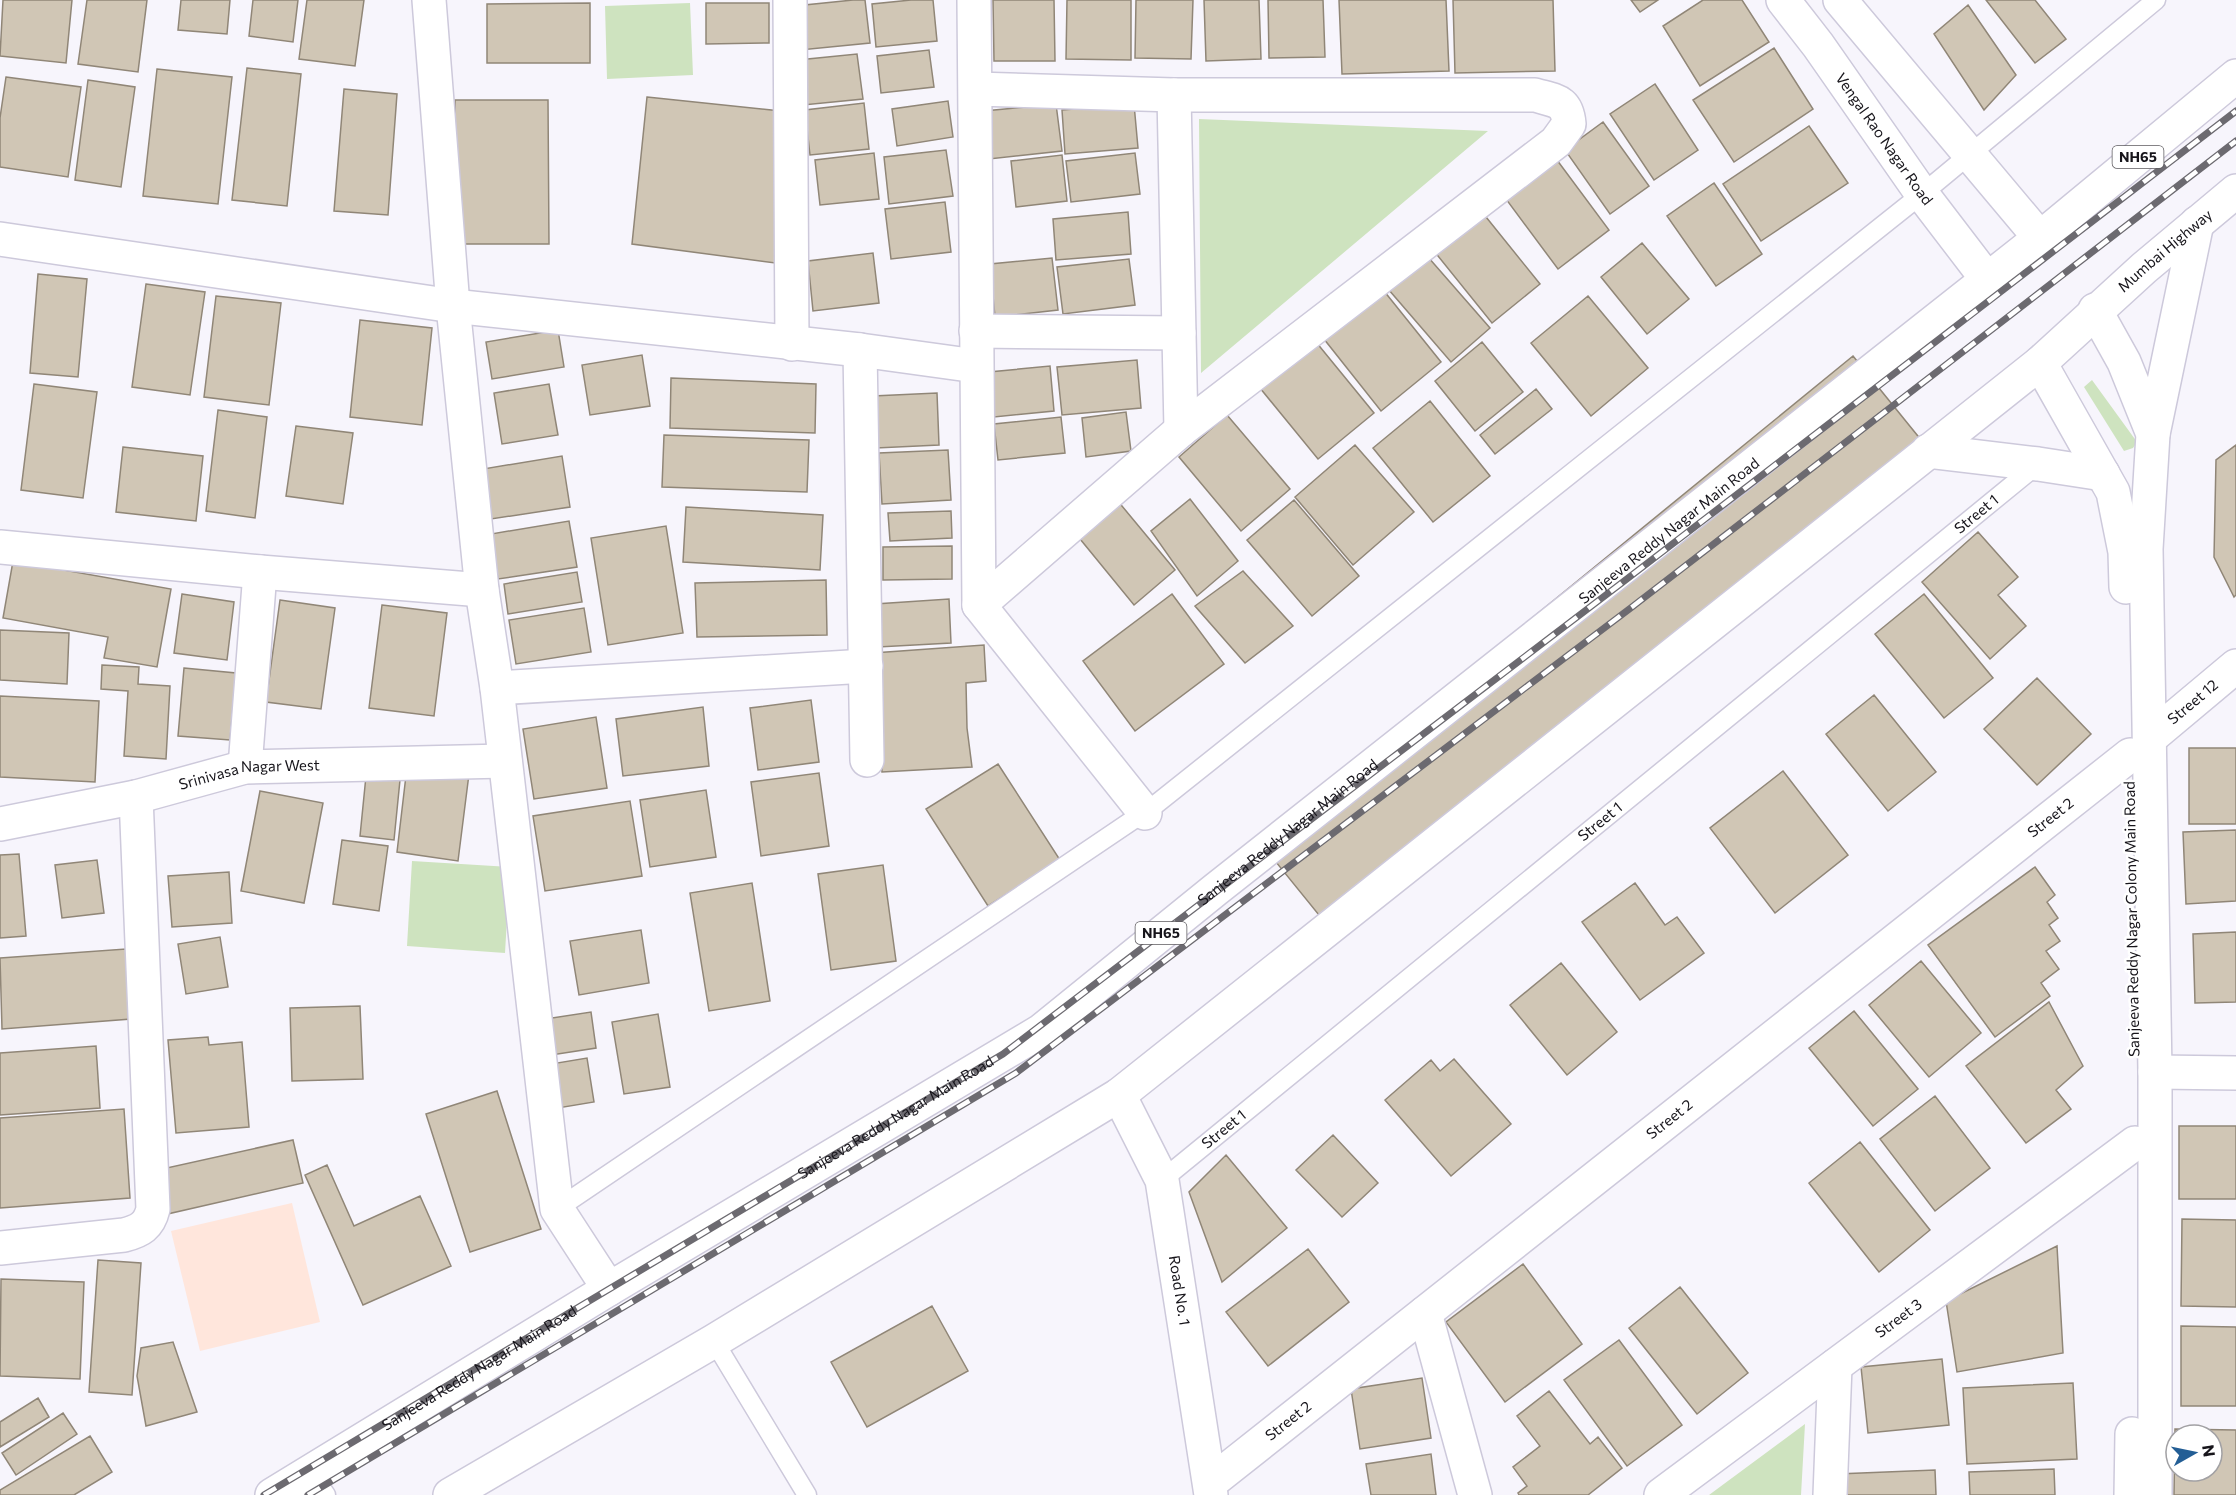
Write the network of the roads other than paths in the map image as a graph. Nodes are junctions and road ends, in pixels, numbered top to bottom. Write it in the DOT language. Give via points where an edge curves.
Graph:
graph roads {
  1 [pos="429,0"];
  2 [pos="790,0"];
  3 [pos="974,0"];
  4 [pos="1783,0"];
  5 [pos="1840,0"];
  6 [pos="2156,0"];
  7 [pos="2236,76"];
  8 [pos="976,89"];
  9 [pos="1174,94"];
  10 [pos="1970,155"];
  11 [pos="2236,191"];
  12 [pos="1922,194"];
  13 [pos="2197,223"];
  14 [pos="2040,238"];
  15 [pos="0,240"];
  16 [pos="1987,279"];
  17 [pos="453,306"];
  18 [pos="2095,310"];
  19 [pos="976,331"];
  20 [pos="1179,333"];
  21 [pos="792,344"];
  22 [pos="860,350"];
  23 [pos="2040,363"];
  24 [pos="976,366"];
  25 [pos="1181,430"];
  26 [pos="2152,434"];
  27 [pos="1928,451"];
  28 [pos="2038,464"];
  29 [pos="2150,477"];
  30 [pos="2107,481"];
  31 [pos="0,547"];
  32 [pos="260,572"];
  33 [pos="482,590"];
  34 [pos="979,605"];
  35 [pos="866,666"];
  36 [pos="2236,666"];
  37 [pos="498,688"];
  38 [pos="2140,746"];
  39 [pos="867,760"];
  40 [pos="505,761"];
  41 [pos="245,767"];
  42 [pos="136,797"];
  43 [pos="1145,813"];
  44 [pos="0,824"];
  45 [pos="2161,1072"];
  46 [pos="2236,1073"];
  47 [pos="1119,1095"];
  48 [pos="2135,1143"];
  49 [pos="1162,1180"];
  50 [pos="557,1209"];
  51 [pos="0,1248"];
  52 [pos="609,1289"];
  53 [pos="1425,1313"];
  54 [pos="714,1341"];
  55 [pos="1835,1366"];
  56 [pos="318,1484"];
  57 [pos="1210,1489"];
  58 [pos="272,1495"];
  59 [pos="450,1495"];
  60 [pos="807,1495"];
  61 [pos="1475,1495"];
  62 [pos="1661,1495"];
  63 [pos="1830,1495"];
  64 [pos="2132,1495"];
  65 [pos="2155,1495"];
  1 -- 17 [label="main road"];
  2 -- 21 [label="main road"];
  3 -- 8 [label="main road"];
  4 -- 12 [label="main road, Vengal Rao Nagar Road"];
  5 -- 10 [label="main road"];
  6 -- 10 [label="lane"];
  7 -- 14 [label="main road, NH65"];
  8 -- 9 [label="main road"];
  8 -- 19 [label="main road"];
  9 -- 20 [label="main road"];
  9 -- 25 [label="main road" via="1535,95 1560,102 1568,111 1569,124 1556,142"];
  10 -- 12 [label="lane"];
  10 -- 14 [label="main road"];
  11 -- 13 [label="main road, Mumbai Highway"];
  12 -- 16 [label="main road, Vengal Rao Nagar Road"];
  12 -- 43 [label="lane"];
  13 -- 18 [label="main road, Mumbai Highway"];
  13 -- 26 [label="main road"];
  14 -- 16 [label="main road, NH65"];
  15 -- 17 [label="main road"];
  16 -- 52 [label="main road, Sanjeeva Reddy Nagar Main Road / NH65" via="1041,1031"];
  17 -- 21 [label="main road"];
  17 -- 33 [label="main road"];
  18 -- 23 [label="main road, Mumbai Highway"];
  18 -- 26 [label="main road" via="2124,362"];
  19 -- 20 [label="main road"];
  19 -- 24 [label="main road"];
  20 -- 25 [label="main road"];
  21 -- 22 [label="main road"];
  22 -- 24 [label="main road"];
  22 -- 35 [label="main road"];
  23 -- 27 [label="main road"];
  23 -- 30 [label="main road, Sanjeeva Reddy Nagar Colony Main Road"];
  24 -- 34 [label="main road"];
  25 -- 34 [label="main road"];
  26 -- 29 [label="main road, Sanjeeva Reddy Nagar Colony Main Road"];
  27 -- 28 [label="main road"];
  27 -- 47 [label="main road"];
  28 -- 30 [label="main road"];
  28 -- 49 [label="lane, Street 1"];
  29 -- 30 [label="main road"];
  29 -- 38 [label="main road, Sanjeeva Reddy Nagar Colony Main Road"];
  30 -- 38 [label="main road, Sanjeeva Reddy Nagar Colony Main Road" via="2125,552 2130,660"];
  31 -- 32 [label="main road"];
  32 -- 33 [label="main road"];
  32 -- 41 [label="main road"];
  33 -- 37 [label="main road"];
  34 -- 43 [label="main road"];
  35 -- 37 [label="main road"];
  35 -- 39 [label="main road"];
  36 -- 38 [label="main road, Street 12"];
  37 -- 40 [label="main road"];
  38 -- 45 [label="main road, Sanjeeva Reddy Nagar Colony Main Road"];
  38 -- 48 [label="main road, Sanjeeva Reddy Nagar Colony Main Road"];
  38 -- 53 [label="main road, Street 2"];
  40 -- 41 [label="main road, Srinivasa Nagar West"];
  40 -- 50 [label="main road"];
  41 -- 42 [label="main road, Srinivasa Nagar West"];
  42 -- 44 [label="main road, Srinivasa Nagar West"];
  42 -- 51 [label="main road" via="153,1209 150,1220 139,1231 124,1235"];
  43 -- 50 [label="lane"];
  45 -- 46 [label="main road"];
  45 -- 65 [label="main road, Sanjeeva Reddy Nagar Colony Main Road"];
  47 -- 49 [label="main road, Road No. 1"];
  47 -- 54 [label="main road"];
  48 -- 55 [label="main road, Street 3"];
  48 -- 64 [label="main road, Sanjeeva Reddy Nagar Colony Main Road"];
  49 -- 57 [label="main road, Road No. 1"];
  50 -- 52 [label="main road"];
  52 -- 56 [label="main road, Sanjeeva Reddy Nagar Main Road / NH65"];
  53 -- 57 [label="main road, Street 2"];
  53 -- 61 [label="main road"];
  54 -- 59 [label="main road"];
  54 -- 60 [label="lane"];
  55 -- 62 [label="main road, Street 3"];
  55 -- 63 [label="main road"];
  56 -- 58 [label="main road, Sanjeeva Reddy Nagar Main Road / NH65"];
}
